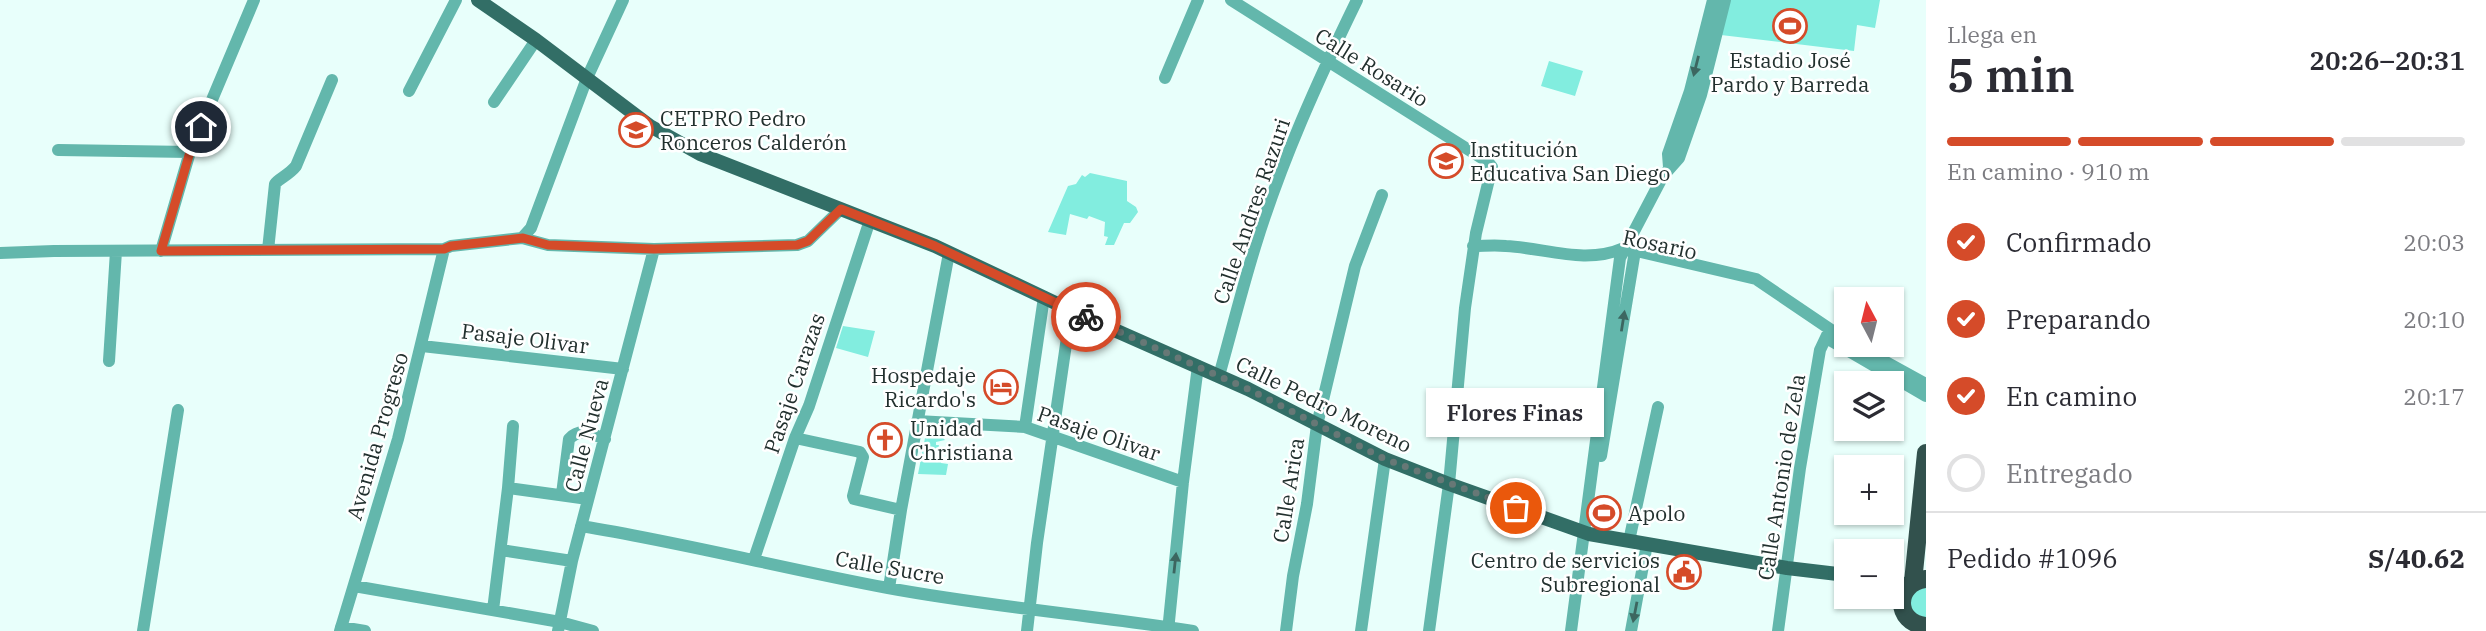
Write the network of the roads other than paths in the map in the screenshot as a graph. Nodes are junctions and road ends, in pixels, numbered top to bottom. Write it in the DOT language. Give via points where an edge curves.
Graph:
graph roads {
  1 [pos="254,0"];
  2 [pos="456,0"];
  3 [pos="478,0"];
  4 [pos="623,0"];
  5 [pos="1198,0"];
  6 [pos="1231,0"];
  7 [pos="1357,0"];
  8 [pos="1713,0"];
  9 [pos="1725,0"];
  10 [pos="536,40"];
  11 [pos="1327,62"];
  12 [pos="587,78"];
  13 [pos="1165,78"];
  14 [pos="332,80"];
  15 [pos="410,91"];
  16 [pos="494,102"];
  17 [pos="58,150"];
  18 [pos="190,152"];
  19 [pos="1669,167"];
  20 [pos="1382,195"];
  21 [pos="841,209"];
  22 [pos="870,220"];
  23 [pos="1476,233"];
  24 [pos="523,238"];
  25 [pos="1473,246"];
  26 [pos="1507,246"];
  27 [pos="444,249"];
  28 [pos="654,249"];
  29 [pos="268,250"];
  30 [pos="117,251"];
  31 [pos="161,251"];
  32 [pos="1625,251"];
  33 [pos="0,253"];
  34 [pos="949,253"];
  35 [pos="1044,297"];
  36 [pos="1071,310"];
  37 [pos="1085,317"];
  38 [pos="1827,334"];
  39 [pos="1834,336"];
  40 [pos="1068,337"];
  41 [pos="422,346"];
  42 [pos="1876,357"];
  43 [pos="109,361"];
  44 [pos="1198,366"];
  45 [pos="623,369"];
  46 [pos="1219,376"];
  47 [pos="1926,384"];
  48 [pos="1926,397"];
  49 [pos="1658,407"];
  50 [pos="178,410"];
  51 [pos="918,421"];
  52 [pos="1317,425"];
  53 [pos="513,426"];
  54 [pos="1025,427"];
  55 [pos="1053,436"];
  56 [pos="796,438"];
  57 [pos="605,439"];
  58 [pos="1926,453"];
  59 [pos="1385,459"];
  60 [pos="1182,482"];
  61 [pos="1449,484"];
  62 [pos="508,488"];
  63 [pos="562,494"];
  64 [pos="588,499"];
  65 [pos="901,510"];
  66 [pos="581,526"];
  67 [pos="1586,533"];
  68 [pos="1629,541"];
  69 [pos="1647,544"];
  70 [pos="501,550"];
  71 [pos="754,559"];
  72 [pos="572,561"];
  73 [pos="1787,568"];
  74 [pos="1834,574"];
  75 [pos="1916,582"];
  76 [pos="354,586"];
  77 [pos="889,588"];
  78 [pos="1030,610"];
  79 [pos="494,611"];
  80 [pos="559,626"];
  81 [pos="1921,628"];
  82 [pos="341,629"];
  83 [pos="1168,629"];
  84 [pos="143,631"];
  85 [pos="365,631"];
  86 [pos="593,631"];
  87 [pos="1027,631"];
  88 [pos="1194,631"];
  89 [pos="1286,631"];
  90 [pos="1362,631"];
  91 [pos="1429,631"];
  92 [pos="1571,631"];
  93 [pos="1578,631"];
  94 [pos="1631,631"];
  95 [pos="1778,631"];
  1 -- 18 [label="street"];
  2 -- 15 [label="street"];
  3 -- 10 [label="main road, Calle Pedro Moreno"];
  4 -- 12 [label="street"];
  5 -- 13 [label="street"];
  6 -- 11 [label="street, Calle Rosario"];
  7 -- 11 [label="street, Calle Andres Razuri"];
  8 -- 19 [label="street, one-way" via="1668,154"];
  9 -- 19 [label="street" via="1701,95 1679,158"];
  10 -- 12 [label="main road, Calle Pedro Moreno"];
  10 -- 16 [label="street"];
  11 -- 23 [label="street, Calle Rosario" via="1488,162 1492,167"];
  11 -- 46 [label="street, Calle Andres Razuri" via="1255,246"];
  12 -- 21 [label="main road, Calle Pedro Moreno" via="650,126 700,153"];
  12 -- 24 [label="street" via="531,229"];
  14 -- 29 [label="street" via="296,166 276,181"];
  17 -- 18 [label="street"];
  18 -- 31 [label="street"];
  19 -- 32 [label="street"];
  20 -- 52 [label="street, Calle Arica" via="1355,266"];
  21 -- 22 [label="main road, Calle Pedro Moreno"];
  21 -- 28 [label="street" via="808,241 797,245"];
  22 -- 34 [label="main road, Calle Pedro Moreno"];
  22 -- 56 [label="street, Pasaje Carazas"];
  23 -- 25 [label="street"];
  23 -- 26 [label="street"];
  24 -- 27 [label="street"];
  24 -- 28 [label="street" via="548,245"];
  25 -- 26 [label="street"];
  25 -- 61 [label="street"];
  26 -- 32 [label="street, Rosario" via="1583,256"];
  27 -- 29 [label="street"];
  27 -- 41 [label="street, Avenida Progreso"];
  28 -- 45 [label="street, Calle Nueva"];
  29 -- 31 [label="street"];
  30 -- 31 [label="street"];
  30 -- 33 [label="street"];
  30 -- 43 [label="street"];
  32 -- 38 [label="street, Rosario" via="1751,287"];
  32 -- 67 [label="street"];
  34 -- 35 [label="main road, Calle Pedro Moreno"];
  34 -- 51 [label="street"];
  35 -- 36 [label="main road, Calle Pedro Moreno"];
  35 -- 54 [label="street"];
  36 -- 37 [label="main road, Calle Pedro Moreno"];
  36 -- 40 [label="street"];
  37 -- 40 [label="street"];
  37 -- 44 [label="main road, Calle Pedro Moreno"];
  38 -- 39 [label="street, Rosario"];
  38 -- 48 [label="street, Rosario"];
  38 -- 73 [label="street, Calle Antonio de Zela" via="1800,467"];
  40 -- 55 [label="street"];
  41 -- 45 [label="street, Pasaje Olivar"];
  41 -- 76 [label="street, Avenida Progreso"];
  42 -- 47 [label="street"];
  44 -- 46 [label="main road, Calle Pedro Moreno"];
  44 -- 60 [label="street"];
  45 -- 57 [label="street, Calle Nueva"];
  46 -- 52 [label="main road, Calle Pedro Moreno"];
  49 -- 68 [label="street"];
  50 -- 84 [label="street"];
  51 -- 54 [label="street, Pasaje Olivar"];
  51 -- 65 [label="street"];
  52 -- 59 [label="main road, Calle Pedro Moreno"];
  52 -- 89 [label="street, Calle Arica"];
  53 -- 62 [label="street"];
  54 -- 55 [label="street, Pasaje Olivar"];
  55 -- 60 [label="street, Pasaje Olivar"];
  55 -- 78 [label="street"];
  56 -- 65 [label="street" via="860,452 863,457 854,499"];
  56 -- 71 [label="street, Pasaje Carazas"];
  57 -- 63 [label="street" via="585,432 569,439"];
  57 -- 64 [label="street, Calle Nueva"];
  58 -- 75 [label="highway"];
  59 -- 61 [label="main road, Calle Pedro Moreno"];
  59 -- 90 [label="street"];
  83 -- 60 [label="street, one-way"];
  61 -- 67 [label="main road, Calle Pedro Moreno"];
  61 -- 91 [label="street"];
  62 -- 63 [label="street"];
  62 -- 70 [label="street"];
  63 -- 64 [label="street"];
  64 -- 66 [label="street, Calle Nueva"];
  65 -- 77 [label="street"];
  66 -- 71 [label="street, Calle Sucre"];
  66 -- 72 [label="street, Calle Nueva"];
  67 -- 68 [label="main road, Calle Pedro Moreno"];
  67 -- 92 [label="street"];
  67 -- 93 [label="street"];
  68 -- 69 [label="main road, Calle Pedro Moreno"];
  69 -- 73 [label="main road, Calle Pedro Moreno"];
  69 -- 94 [label="street, one-way"];
  70 -- 72 [label="street"];
  70 -- 79 [label="street"];
  71 -- 77 [label="street, Calle Sucre"];
  72 -- 80 [label="street, Calle Nueva"];
  73 -- 74 [label="main road, Calle Pedro Moreno"];
  73 -- 95 [label="street, Calle Antonio de Zela"];
  75 -- 81 [label="highway" via="1902,597 1903,611"];
  76 -- 79 [label="street"];
  76 -- 82 [label="street, Avenida Progreso"];
  77 -- 78 [label="street, Calle Sucre"];
  78 -- 83 [label="street, Calle Sucre"];
  78 -- 87 [label="street"];
  79 -- 80 [label="street"];
  80 -- 86 [label="street"];
  82 -- 85 [label="street"];
  83 -- 88 [label="street, Calle Sucre"];
}
